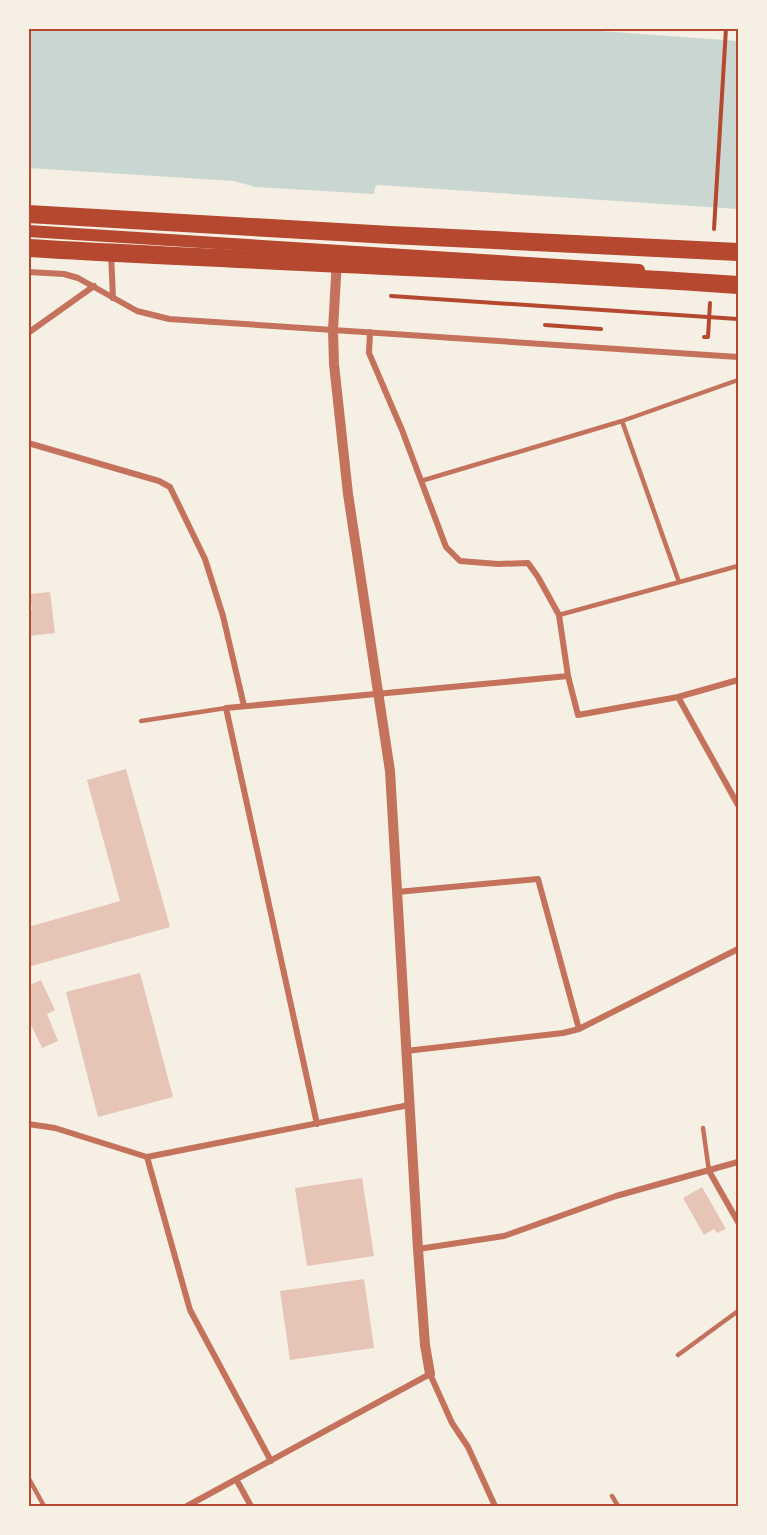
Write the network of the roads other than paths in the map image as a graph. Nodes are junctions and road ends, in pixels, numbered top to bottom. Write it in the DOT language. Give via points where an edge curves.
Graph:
graph roads {
  1 [pos="28,214"];
  2 [pos="28,231"];
  3 [pos="111,236"];
  4 [pos="28,248"];
  5 [pos="338,249"];
  6 [pos="738,252"];
  7 [pos="28,272"];
  8 [pos="738,277"];
  9 [pos="738,285"];
  10 [pos="94,286"];
  11 [pos="113,298"];
  12 [pos="333,330"];
  13 [pos="370,332"];
  14 [pos="28,333"];
  15 [pos="738,357"];
  16 [pos="738,380"];
  17 [pos="622,421"];
  18 [pos="28,443"];
  19 [pos="421,482"];
  20 [pos="738,566"];
  21 [pos="679,582"];
  22 [pos="559,615"];
  23 [pos="568,676"];
  24 [pos="738,680"];
  25 [pos="380,692"];
  26 [pos="678,697"];
  27 [pos="244,706"];
  28 [pos="226,708"];
  29 [pos="141,721"];
  30 [pos="738,805"];
  31 [pos="397,892"];
  32 [pos="738,949"];
  33 [pos="579,1029"];
  34 [pos="406,1051"];
  35 [pos="409,1106"];
  36 [pos="28,1124"];
  37 [pos="317,1124"];
  38 [pos="703,1128"];
  39 [pos="147,1157"];
  40 [pos="738,1162"];
  41 [pos="709,1172"];
  42 [pos="738,1222"];
  43 [pos="418,1249"];
  44 [pos="738,1311"];
  45 [pos="678,1355"];
  46 [pos="430,1374"];
  47 [pos="271,1461"];
  48 [pos="28,1477"];
  49 [pos="236,1479"];
  50 [pos="612,1496"];
  51 [pos="44,1506"];
  52 [pos="187,1506"];
  53 [pos="251,1506"];
  54 [pos="495,1506"];
  55 [pos="618,1506"];
  1 -- 6 [label="highway"];
  2 -- 3 [label="main road"];
  3 -- 5 [label="main road"];
  3 -- 11 [label="street"];
  4 -- 9 [label="highway"];
  5 -- 8 [label="main road"];
  5 -- 12 [label="street"];
  7 -- 10 [label="street" via="64,274"];
  10 -- 11 [label="street"];
  10 -- 14 [label="street"];
  11 -- 12 [label="street" via="137,311 169,319"];
  12 -- 13 [label="street"];
  12 -- 25 [label="street" via="348,494"];
  13 -- 15 [label="street"];
  13 -- 19 [label="street" via="369,353"];
  16 -- 17 [label="lane"];
  17 -- 19 [label="lane"];
  17 -- 21 [label="lane"];
  18 -- 27 [label="street" via="170,487 205,559"];
  19 -- 22 [label="street" via="446,547 460,561 528,564"];
  20 -- 21 [label="lane"];
  21 -- 22 [label="lane"];
  22 -- 23 [label="street"];
  23 -- 25 [label="street"];
  23 -- 26 [label="street" via="578,715"];
  24 -- 26 [label="street"];
  25 -- 27 [label="street"];
  25 -- 31 [label="street" via="390,771"];
  26 -- 30 [label="street"];
  27 -- 28 [label="street"];
  28 -- 29 [label="lane"];
  28 -- 37 [label="street"];
  31 -- 33 [label="street" via="538,879"];
  31 -- 34 [label="street"];
  32 -- 33 [label="street"];
  33 -- 34 [label="street"];
  34 -- 35 [label="street"];
  35 -- 37 [label="street"];
  35 -- 43 [label="street"];
  36 -- 39 [label="street" via="56,1128"];
  37 -- 39 [label="street"];
  38 -- 41 [label="lane"];
  39 -- 47 [label="street" via="190,1310"];
  40 -- 41 [label="street"];
  41 -- 42 [label="street"];
  41 -- 43 [label="street" via="616,1196 504,1236"];
  43 -- 46 [label="street"];
  44 -- 45 [label="lane"];
  46 -- 47 [label="street"];
  46 -- 54 [label="street"];
  47 -- 49 [label="street"];
  48 -- 51 [label="lane"];
  49 -- 52 [label="street"];
  49 -- 53 [label="street"];
  50 -- 55 [label="lane"];
}
